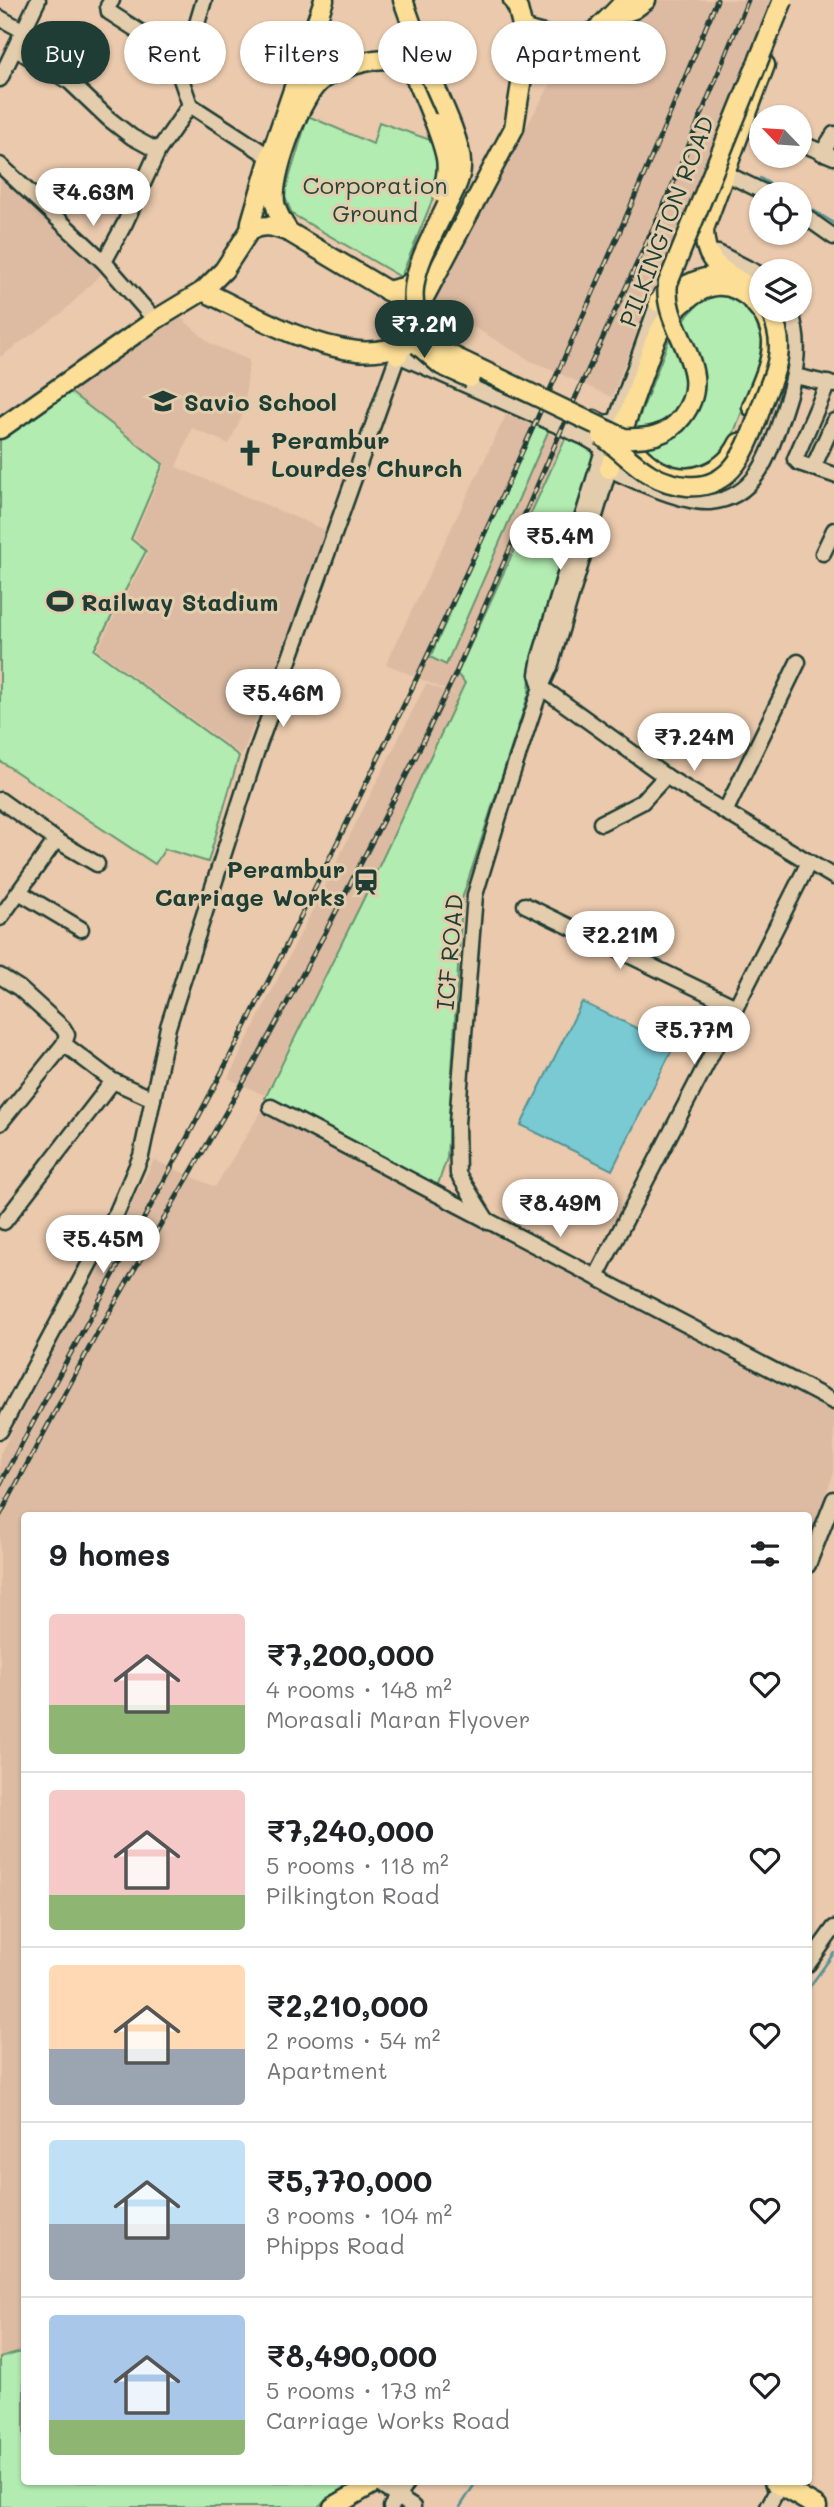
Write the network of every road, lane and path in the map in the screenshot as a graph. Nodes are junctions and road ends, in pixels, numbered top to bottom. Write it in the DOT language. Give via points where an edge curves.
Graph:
graph roads {
  1 [pos="37,0"];
  2 [pos="112,0"];
  3 [pos="204,0"];
  4 [pos="324,0"];
  5 [pos="403,0"];
  6 [pos="496,0"];
  7 [pos="626,0"];
  8 [pos="646,0"];
  9 [pos="777,0"];
  10 [pos="783,0"];
  11 [pos="790,0"];
  12 [pos="515,4"];
  13 [pos="0,18"];
  14 [pos="606,20"];
  15 [pos="28,21"];
  16 [pos="198,21"];
  17 [pos="521,21"];
  18 [pos="124,22"];
  19 [pos="21,29"];
  20 [pos="21,38"];
  21 [pos="16,49"];
  22 [pos="0,79"];
  23 [pos="183,84"];
  24 [pos="511,84"];
  25 [pos="521,84"];
  26 [pos="190,105"];
  27 [pos="834,134"];
  28 [pos="158,151"];
  29 [pos="828,155"];
  30 [pos="270,157"];
  31 [pos="0,165"];
  32 [pos="733,177"];
  33 [pos="749,185"];
  34 [pos="812,221"];
  35 [pos="250,230"];
  36 [pos="289,232"];
  37 [pos="834,237"];
  38 [pos="682,240"];
  39 [pos="707,253"];
  40 [pos="104,262"];
  41 [pos="749,269"];
  42 [pos="733,282"];
  43 [pos="203,291"];
  44 [pos="387,291"];
  45 [pos="749,291"];
  46 [pos="658,302"];
  47 [pos="413,310"];
  48 [pos="155,320"];
  49 [pos="774,322"];
  50 [pos="793,322"];
  51 [pos="433,336"];
  52 [pos="400,351"];
  53 [pos="795,376"];
  54 [pos="831,384"];
  55 [pos="834,421"];
  56 [pos="0,429"];
  57 [pos="624,438"];
  58 [pos="603,448"];
  59 [pos="813,468"];
  60 [pos="609,469"];
  61 [pos="833,472"];
  62 [pos="834,530"];
  63 [pos="823,553"];
  64 [pos="798,662"];
  65 [pos="541,687"];
  66 [pos="666,776"];
  67 [pos="0,800"];
  68 [pos="725,812"];
  69 [pos="601,823"];
  70 [pos="56,840"];
  71 [pos="97,864"];
  72 [pos="813,864"];
  73 [pos="834,877"];
  74 [pos="19,892"];
  75 [pos="524,905"];
  76 [pos="0,918"];
  77 [pos="81,929"];
  78 [pos="0,976"];
  79 [pos="736,1007"];
  80 [pos="64,1044"];
  81 [pos="113,1081"];
  82 [pos="153,1099"];
  83 [pos="271,1107"];
  84 [pos="0,1123"];
  85 [pos="4,1222"];
  86 [pos="488,1222"];
  87 [pos="599,1280"];
  88 [pos="834,1402"];
  89 [pos="0,1431"];
  90 [pos="834,1499"];
  91 [pos="812,1555"];
  92 [pos="833,1932"];
  93 [pos="812,1959"];
  94 [pos="370,2485"];
  95 [pos="378,2485"];
  96 [pos="405,2485"];
  97 [pos="776,2485"];
  98 [pos="780,2485"];
  99 [pos="394,2502"];
  100 [pos="333,2507"];
  101 [pos="413,2507"];
  102 [pos="768,2507"];
  103 [pos="817,2507"];
  1 -- 15 [label="street"];
  2 -- 18 [label="street" via="109,12"];
  3 -- 16 [label="street"];
  4 -- 30 [label="main road"];
  5 -- 57 [label="main road, bridge" via="461,161 455,188 416,275 412,299 417,321 438,349"];
  6 -- 12 [label="main road"];
  7 -- 14 [label="main road"];
  8 -- 14 [label="main road"];
  9 -- 38 [label="street, PILKINGTON ROAD"];
  10 -- 57 [label="main road, bridge" via="668,283 667,300 693,369 692,400 678,422 660,435"];
  11 -- 39 [label="main road" via="704,229"];
  12 -- 17 [label="main road"];
  13 -- 19 [label="street"];
  20 -- 21 [label="street"];
  21 -- 22 [label="street"];
  21 -- 28 [label="street" via="70,82 108,119"];
  23 -- 26 [label="street"];
  24 -- 44 [label="main road" via="504,125 432,265 416,281"];
  25 -- 47 [label="main road" via="514,128"];
  26 -- 28 [label="street"];
  26 -- 30 [label="street"];
  27 -- 29 [label="street"];
  28 -- 40 [label="street"];
  30 -- 35 [label="main road"];
  31 -- 40 [label="street"];
  32 -- 33 [label="street"];
  34 -- 37 [label="street"];
  35 -- 36 [label="main road" via="269,225"];
  35 -- 43 [label="main road" via="225,270"];
  36 -- 44 [label="main road"];
  36 -- 49 [label="main road, bridge" via="275,206 274,190 303,101 318,82 352,64 380,58 406,65 416,79 445,153 448,175 401,285 406,325 416,343 441,365 603,436 657,480 697,486 717,480 735,467 748,446 779,353"];
  38 -- 39 [label="main road"];
  38 -- 46 [label="street, PILKINGTON ROAD"];
  39 -- 41 [label="street" via="718,253"];
  39 -- 42 [label="main road"];
  40 -- 48 [label="street"];
  42 -- 45 [label="main road"];
  42 -- 46 [label="main road" via="721,276 698,280"];
  42 -- 57 [label="main road" via="758,306 772,341 735,451 713,471 677,477 651,466"];
  42 -- 60 [label="main road" via="706,288 662,326"];
  43 -- 48 [label="main road"];
  43 -- 52 [label="main road" via="323,343 358,351"];
  44 -- 47 [label="main road"];
  46 -- 51 [label="street, PILKINGTON ROAD" via="616,421 604,423"];
  47 -- 51 [label="street"];
  47 -- 52 [label="main road"];
  48 -- 56 [label="main road"];
  50 -- 53 [label="street" via="798,344"];
  51 -- 52 [label="main road"];
  52 -- 58 [label="street"];
  52 -- 82 [label="street" via="256,753 168,1027"];
  53 -- 54 [label="street"];
  53 -- 60 [label="street" via="762,470 730,496 696,501"];
  54 -- 59 [label="street" via="796,456 796,461"];
  55 -- 59 [label="street"];
  58 -- 60 [label="street"];
  58 -- 65 [label="street" via="540,657 537,674"];
  59 -- 61 [label="street"];
  60 -- 65 [label="street"];
  62 -- 63 [label="street"];
  64 -- 68 [label="street"];
  65 -- 66 [label="street"];
  65 -- 86 [label="street, ICF ROAD" via="475,895 469,953 457,1123 458,1174"];
  66 -- 68 [label="street"];
  66 -- 69 [label="street" via="642,802"];
  67 -- 70 [label="street"];
  68 -- 72 [label="street"];
  70 -- 71 [label="street"];
  70 -- 74 [label="street"];
  72 -- 73 [label="street"];
  72 -- 79 [label="street"];
  72 -- 87 [label="street"];
  74 -- 76 [label="street"];
  74 -- 77 [label="street"];
  75 -- 79 [label="street"];
  78 -- 80 [label="street" via="64,1028"];
  79 -- 87 [label="street"];
  80 -- 81 [label="street"];
  80 -- 84 [label="street"];
  81 -- 82 [label="street"];
  81 -- 85 [label="street"];
  82 -- 89 [label="street" via="141,1156 117,1212"];
  83 -- 86 [label="street"];
  86 -- 87 [label="street"];
  87 -- 88 [label="street"];
  90 -- 91 [label="street"];
  92 -- 93 [label="street"];
  94 -- 100 [label="main road"];
  95 -- 99 [label="street"];
  96 -- 99 [label="street"];
  97 -- 102 [label="street"];
  98 -- 103 [label="main road"];
  99 -- 101 [label="street"];
}
